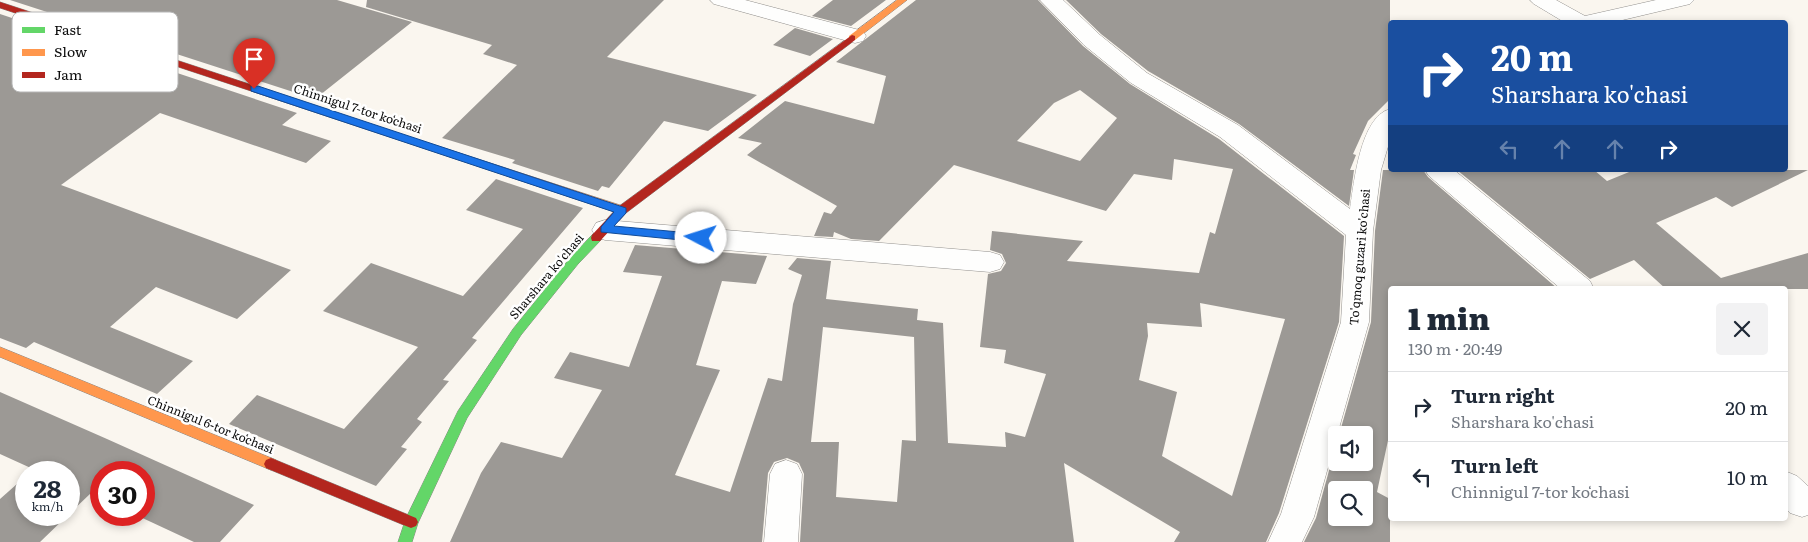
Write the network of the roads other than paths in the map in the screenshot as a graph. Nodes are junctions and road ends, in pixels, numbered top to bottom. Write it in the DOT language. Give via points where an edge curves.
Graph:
graph roads {
  1 [pos="721,0"];
  2 [pos="903,0"];
  3 [pos="1051,0"];
  4 [pos="1541,0"];
  5 [pos="1683,0"];
  6 [pos="0,4"];
  7 [pos="23,12"];
  8 [pos="1576,20"];
  9 [pos="1597,20"];
  10 [pos="855,36"];
  11 [pos="178,67"];
  12 [pos="1388,124"];
  13 [pos="1440,172"];
  14 [pos="614,220"];
  15 [pos="1360,231"];
  16 [pos="990,262"];
  17 [pos="1576,286"];
  18 [pos="0,352"];
  19 [pos="786,474"];
  20 [pos="411,522"];
  21 [pos="405,542"];
  22 [pos="781,542"];
  23 [pos="1285,542"];
  1 -- 10 [label="street"];
  2 -- 10 [label="street, Sharshara ko'chasi"];
  3 -- 15 [label="street" via="1138,78 1229,131"];
  4 -- 8 [label="street"];
  5 -- 9 [label="street"];
  6 -- 7 [label="street, Chinnigul 7-tor koʻchasi"];
  10 -- 14 [label="street, Sharshara ko'chasi"];
  11 -- 14 [label="street, Chinnigul 7-tor koʻchasi"];
  12 -- 15 [label="street, To'qmoq guzari ko'chasi" via="1368,170"];
  13 -- 17 [label="street"];
  14 -- 16 [label="street"];
  14 -- 20 [label="street, Sharshara ko'chasi" via="574,261 517,332 462,416"];
  15 -- 23 [label="street, To'qmoq guzari ko'chasi" via="1355,322 1319,449 1297,517"];
  18 -- 20 [label="street, Chinnigul 6-tor koʻchasi"];
  19 -- 22 [label="street"];
  20 -- 21 [label="street, Sharshara ko'chasi"];
}
